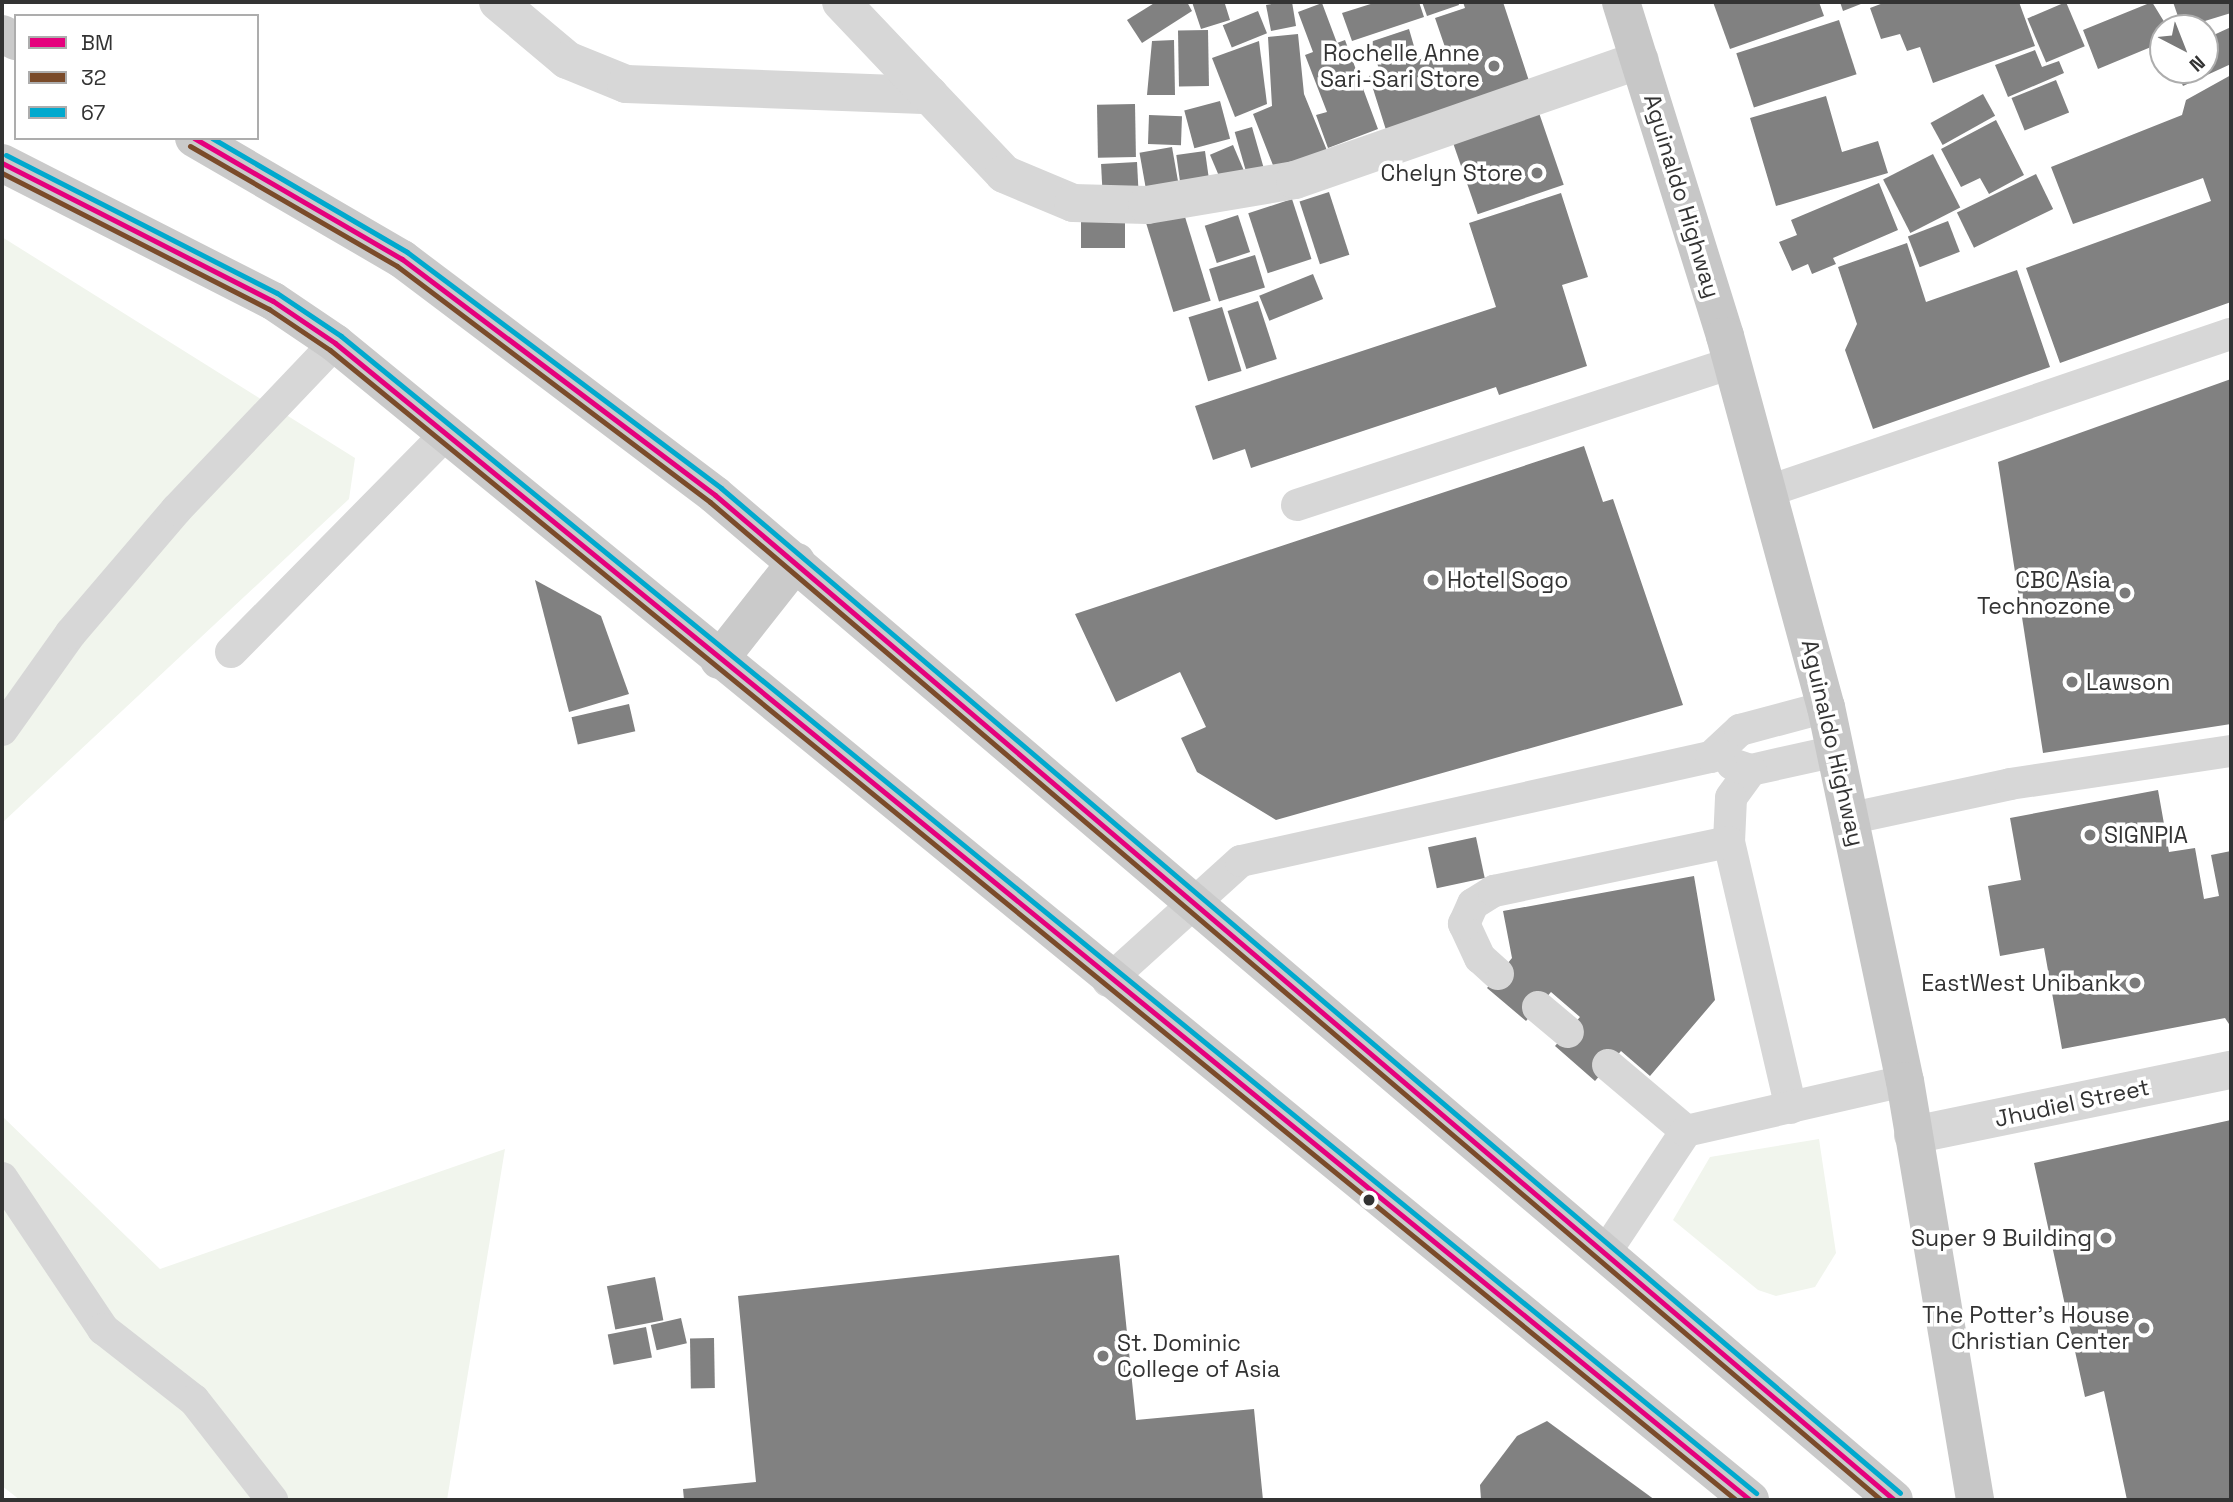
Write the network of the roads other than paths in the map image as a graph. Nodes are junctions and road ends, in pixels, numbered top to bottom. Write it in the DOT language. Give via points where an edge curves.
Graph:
graph roads {
  1 [pos="498,2"];
  2 [pos="841,2"];
  3 [pos="1621,2"];
  4 [pos="1640,61"];
  5 [pos="930,95"];
  6 [pos="197,140"];
  7 [pos="2,163"];
  8 [pos="2231,334"];
  9 [pos="335,343"];
  10 [pos="1732,363"];
  11 [pos="448,432"];
  12 [pos="1769,491"];
  13 [pos="1297,505"];
  14 [pos="796,562"];
  15 [pos="231,652"];
  16 [pos="719,660"];
  17 [pos="1826,707"];
  18 [pos="2,730"];
  19 [pos="1836,751"];
  20 [pos="2231,751"];
  21 [pos="1711,757"];
  22 [pos="1751,770"];
  23 [pos="1852,818"];
  24 [pos="1729,842"];
  25 [pos="1197,901"];
  26 [pos="1498,974"];
  27 [pos="1108,981"];
  28 [pos="1538,1007"];
  29 [pos="1568,1032"];
  30 [pos="1608,1065"];
  31 [pos="2231,1070"];
  32 [pos="1905,1081"];
  33 [pos="1791,1108"];
  34 [pos="1686,1131"];
  35 [pos="1913,1135"];
  36 [pos="2,1178"];
  37 [pos="1605,1253"];
  38 [pos="272,1500"];
  39 [pos="1750,1500"];
  40 [pos="1894,1500"];
  41 [pos="1975,1500"];
  1 -- 5 [label="street" via="567,60 626,84"];
  2 -- 5 [label="street"];
  3 -- 4 [label="highway, Aguinaldo Highway"];
  4 -- 5 [label="street" via="1295,180 1147,205 1073,203 1004,174"];
  4 -- 10 [label="highway, Aguinaldo Highway"];
  6 -- 14 [label="main road" via="402,260"];
  7 -- 9 [label="main road" via="272,301"];
  8 -- 12 [label="lane"];
  9 -- 11 [label="main road"];
  9 -- 18 [label="lane" via="176,510 71,633"];
  10 -- 12 [label="highway, Aguinaldo Highway"];
  10 -- 13 [label="lane"];
  11 -- 15 [label="lane"];
  11 -- 16 [label="main road"];
  12 -- 17 [label="highway, Aguinaldo Highway"];
  14 -- 16 [label="main road"];
  14 -- 25 [label="main road"];
  16 -- 27 [label="main road"];
  17 -- 19 [label="highway, Aguinaldo Highway"];
  17 -- 21 [label="lane" via="1740,730"];
  19 -- 22 [label="lane"];
  19 -- 23 [label="highway, Aguinaldo Highway"];
  20 -- 23 [label="lane" via="2010,784"];
  21 -- 22 [label="lane"];
  21 -- 25 [label="lane" via="1241,862"];
  22 -- 24 [label="lane" via="1731,798"];
  23 -- 32 [label="highway, Aguinaldo Highway"];
  24 -- 26 [label="lane" via="1494,891 1474,904 1464,924 1480,958"];
  24 -- 33 [label="lane"];
  25 -- 27 [label="lane"];
  25 -- 37 [label="main road"];
  27 -- 39 [label="main road"];
  28 -- 29 [label="lane"];
  30 -- 34 [label="lane"];
  31 -- 35 [label="street, Jhudiel Street"];
  32 -- 33 [label="lane"];
  32 -- 35 [label="highway, Aguinaldo Highway"];
  33 -- 34 [label="lane"];
  34 -- 37 [label="lane"];
  35 -- 41 [label="highway, Aguinaldo Highway"];
  36 -- 38 [label="lane" via="103,1329 194,1400"];
  37 -- 40 [label="main road"];
}
